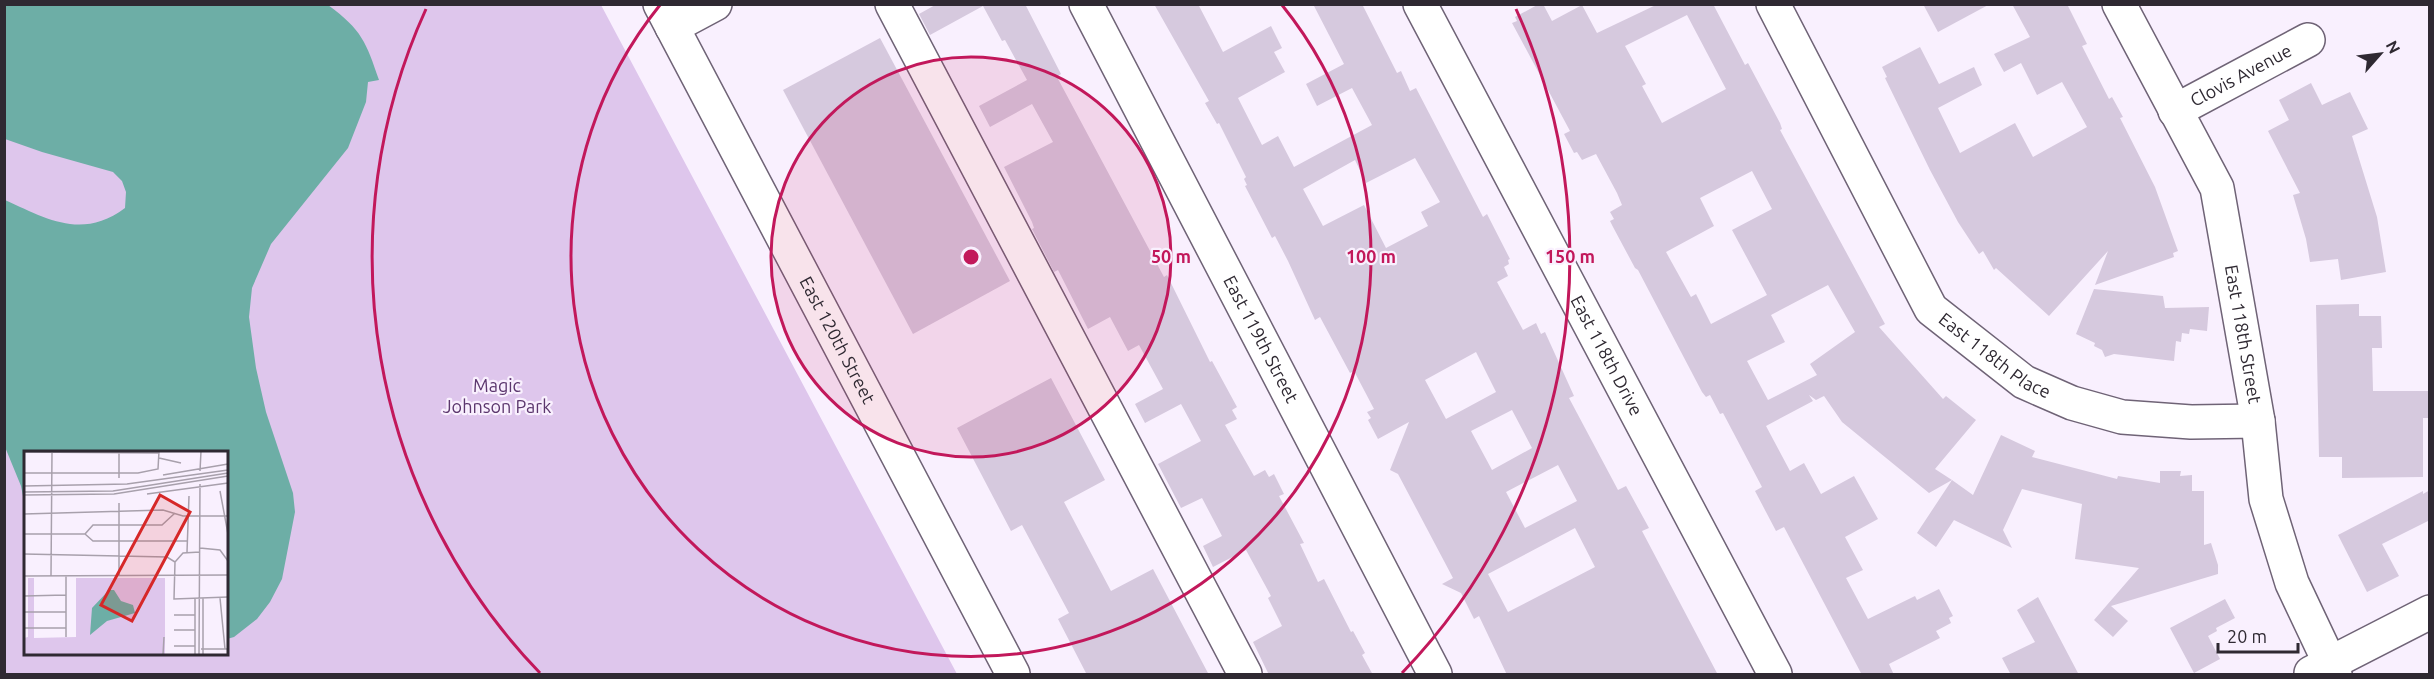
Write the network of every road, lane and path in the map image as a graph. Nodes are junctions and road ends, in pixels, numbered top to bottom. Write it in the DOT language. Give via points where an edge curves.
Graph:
graph roads {
  1 [pos="715,4"];
  2 [pos="892,4"];
  3 [pos="1086,4"];
  4 [pos="1420,4"];
  5 [pos="1773,4"];
  6 [pos="2119,4"];
  7 [pos="666,16"];
  8 [pos="2308,40"];
  9 [pos="2175,111"];
  10 [pos="2258,421"];
  11 [pos="2430,612"];
  12 [pos="2324,671"];
  13 [pos="1013,675"];
  14 [pos="1245,675"];
  15 [pos="1435,675"];
  16 [pos="1774,675"];
  1 -- 7 [label="street"];
  2 -- 14 [label="street"];
  3 -- 15 [label="street, East 119th Street"];
  4 -- 16 [label="street, East 118th Drive"];
  5 -- 10 [label="street, East 118th Place" via="1931,309 2024,382 2072,403 2122,417"];
  6 -- 9 [label="street, East 118th Street"];
  7 -- 13 [label="street, East 120th Street"];
  8 -- 9 [label="street, Clovis Avenue"];
  9 -- 10 [label="street, East 118th Street" via="2217,188"];
  10 -- 12 [label="street, East 118th Street" via="2266,499"];
  11 -- 12 [label="street"];
}
